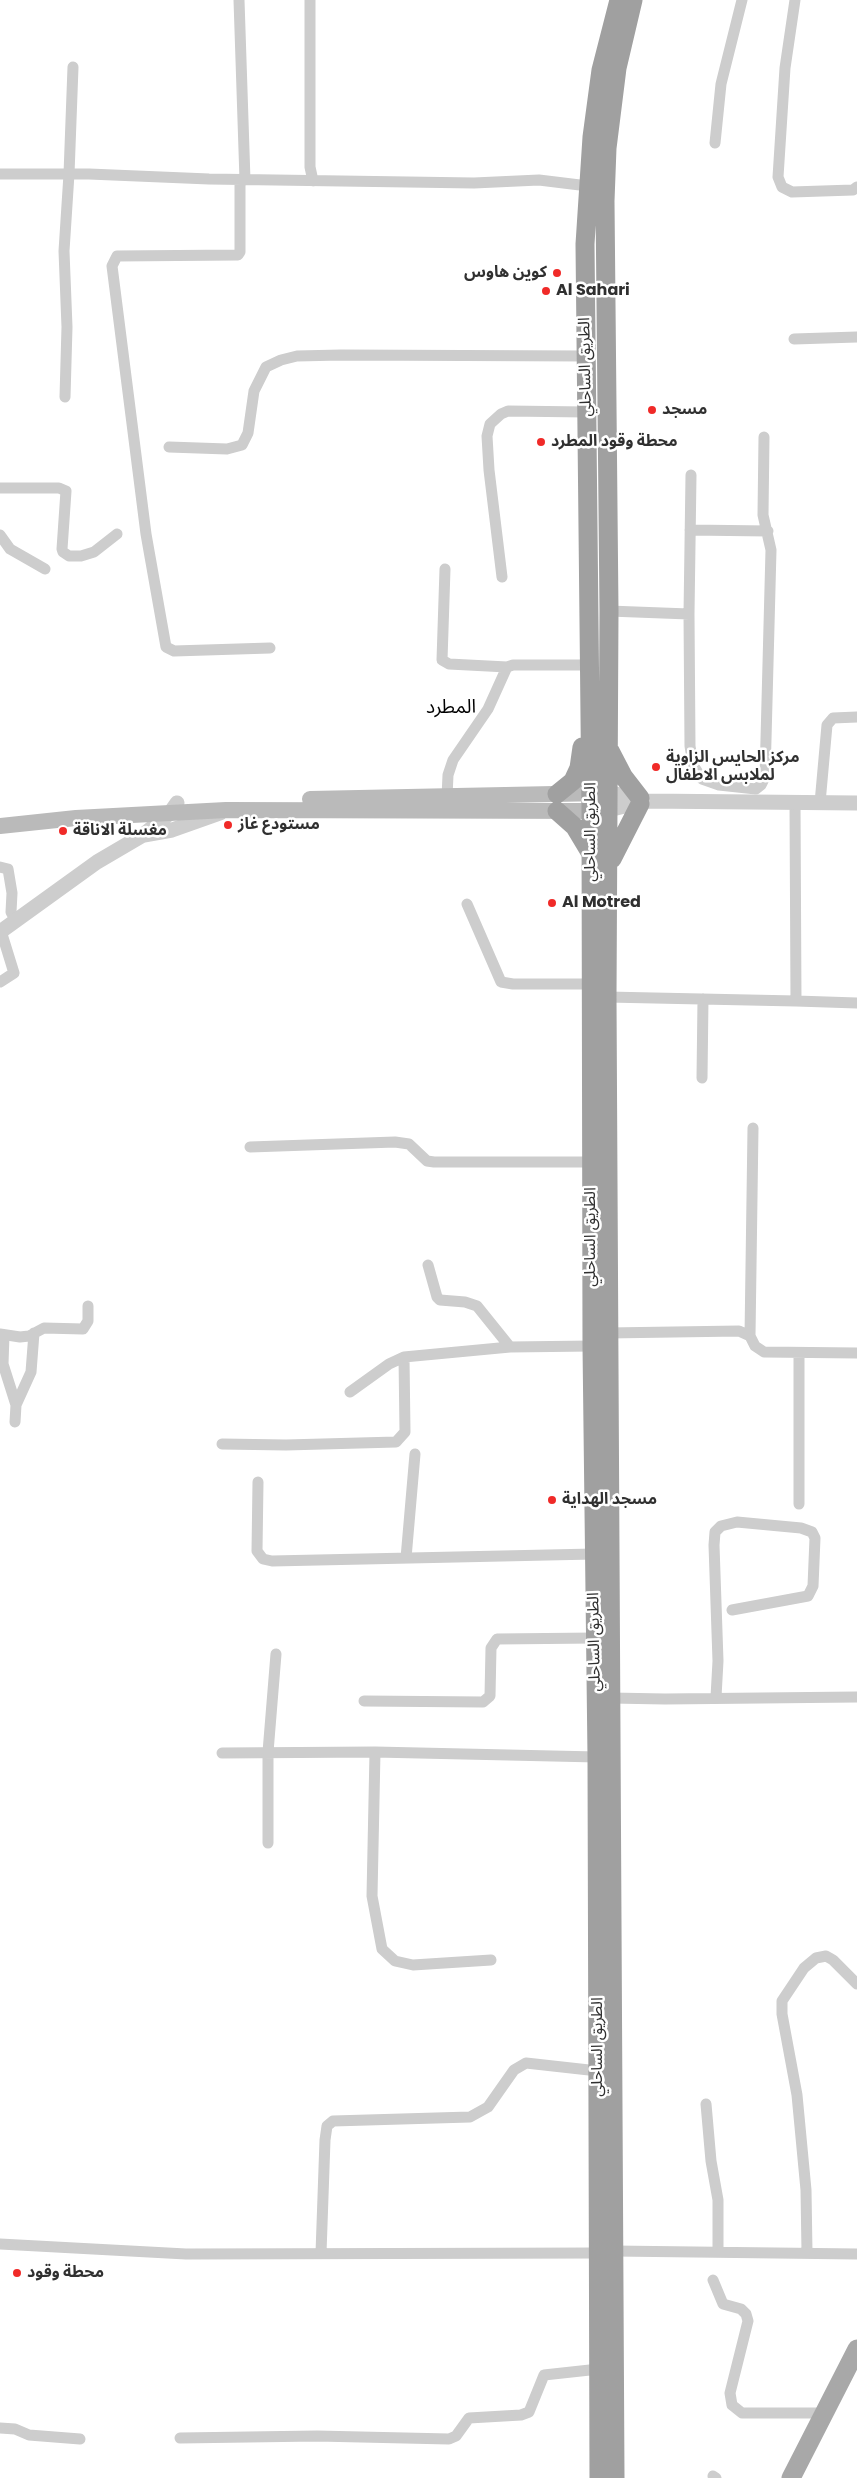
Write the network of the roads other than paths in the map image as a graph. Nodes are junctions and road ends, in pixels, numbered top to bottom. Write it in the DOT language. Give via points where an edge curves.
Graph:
graph roads {
  1 [pos="239,0"];
  2 [pos="310,0"];
  3 [pos="619,0"];
  4 [pos="634,0"];
  5 [pos="742,0"];
  6 [pos="795,0"];
  7 [pos="73,67"];
  8 [pos="715,144"];
  9 [pos="0,174"];
  10 [pos="69,174"];
  11 [pos="242,180"];
  12 [pos="312,181"];
  13 [pos="588,186"];
  14 [pos="857,187"];
  15 [pos="857,337"];
  16 [pos="794,339"];
  17 [pos="586,356"];
  18 [pos="64,397"];
  19 [pos="586,412"];
  20 [pos="764,437"];
  21 [pos="169,447"];
  22 [pos="691,475"];
  23 [pos="0,488"];
  24 [pos="690,530"];
  25 [pos="768,531"];
  26 [pos="117,534"];
  27 [pos="0,535"];
  28 [pos="45,569"];
  29 [pos="445,569"];
  30 [pos="502,576"];
  31 [pos="609,611"];
  32 [pos="689,614"];
  33 [pos="270,648"];
  34 [pos="589,665"];
  35 [pos="507,667"];
  36 [pos="857,717"];
  37 [pos="590,727"];
  38 [pos="609,750"];
  39 [pos="447,797"];
  40 [pos="642,801"];
  41 [pos="557,802"];
  42 [pos="600,802"];
  43 [pos="795,803"];
  44 [pos="820,803"];
  45 [pos="857,803"];
  46 [pos="174,808"];
  47 [pos="226,810"];
  48 [pos="0,818"];
  49 [pos="0,826"];
  50 [pos="143,835"];
  51 [pos="591,853"];
  52 [pos="609,867"];
  53 [pos="0,868"];
  54 [pos="467,904"];
  55 [pos="16,921"];
  56 [pos="0,931"];
  57 [pos="0,982"];
  58 [pos="591,984"];
  59 [pos="606,996"];
  60 [pos="703,999"];
  61 [pos="796,1002"];
  62 [pos="857,1003"];
  63 [pos="702,1078"];
  64 [pos="753,1128"];
  65 [pos="250,1147"];
  66 [pos="591,1162"];
  67 [pos="428,1265"];
  68 [pos="88,1306"];
  69 [pos="608,1333"];
  70 [pos="2,1334"];
  71 [pos="34,1334"];
  72 [pos="750,1336"];
  73 [pos="592,1346"];
  74 [pos="510,1347"];
  75 [pos="799,1353"];
  76 [pos="857,1353"];
  77 [pos="404,1357"];
  78 [pos="350,1392"];
  79 [pos="16,1405"];
  80 [pos="15,1422"];
  81 [pos="222,1444"];
  82 [pos="415,1454"];
  83 [pos="258,1482"];
  84 [pos="799,1504"];
  85 [pos="594,1554"];
  86 [pos="406,1558"];
  87 [pos="732,1610"];
  88 [pos="595,1638"];
  89 [pos="276,1654"];
  90 [pos="857,1697"];
  91 [pos="611,1698"];
  92 [pos="716,1698"];
  93 [pos="364,1701"];
  94 [pos="268,1752"];
  95 [pos="375,1752"];
  96 [pos="222,1753"];
  97 [pos="597,1757"];
  98 [pos="268,1844"];
  99 [pos="491,1960"];
  100 [pos="857,1984"];
  101 [pos="598,2071"];
  102 [pos="706,2104"];
  103 [pos="0,2244"];
  104 [pos="718,2251"];
  105 [pos="606,2252"];
  106 [pos="807,2252"];
  107 [pos="321,2253"];
  108 [pos="857,2254"];
  109 [pos="713,2280"];
  110 [pos="857,2350"];
  111 [pos="599,2369"];
  112 [pos="607,2394"];
  113 [pos="824,2413"];
  114 [pos="0,2428"];
  115 [pos="180,2438"];
  116 [pos="80,2439"];
  117 [pos="599,2478"];
  118 [pos="615,2478"];
  119 [pos="791,2478"];
  1 -- 11 [label="street"];
  2 -- 12 [label="street"];
  3 -- 13 [label="highway, الطريق الساحلي" via="601,70"];
  4 -- 31 [label="highway, الطريق الساحلي" via="622,43 607,148"];
  5 -- 8 [label="street" via="720,84"];
  6 -- 14 [label="street" via="785,68 778,177 782,187 792,192 853,190"];
  7 -- 10 [label="street"];
  9 -- 10 [label="street"];
  10 -- 11 [label="street"];
  10 -- 18 [label="street" via="64,251"];
  11 -- 12 [label="street"];
  11 -- 33 [label="street" via="238,255 117,256 112,266 144,525 166,647 174,651"];
  12 -- 13 [label="street" via="474,183 538,180"];
  13 -- 17 [label="highway, الطريق الساحلي"];
  15 -- 16 [label="street"];
  17 -- 19 [label="highway, الطريق الساحلي"];
  17 -- 21 [label="street" via="297,356 266,367 254,391 248,433 242,445 227,450"];
  19 -- 30 [label="street" via="508,411 490,424 487,436"];
  19 -- 34 [label="highway, الطريق الساحلي"];
  20 -- 25 [label="street" via="763,515"];
  22 -- 24 [label="street"];
  23 -- 26 [label="street" via="59,488 66,491 62,549 69,556 94,552"];
  24 -- 25 [label="street"];
  24 -- 32 [label="street"];
  25 -- 32 [label="street" via="771,550 765,777 756,789 719,785 702,779 693,765"];
  27 -- 28 [label="street" via="10,549"];
  29 -- 35 [label="street" via="442,660 449,664"];
  31 -- 32 [label="street"];
  31 -- 38 [label="highway, الطريق الساحلي"];
  34 -- 35 [label="street" via="513,664"];
  34 -- 37 [label="highway, الطريق الساحلي"];
  35 -- 39 [label="street" via="488,709 453,760 448,775"];
  36 -- 44 [label="street" via="829,721"];
  37 -- 41 [label="highway" via="573,781"];
  37 -- 42 [label="highway, الطريق الساحلي"];
  38 -- 40 [label="highway"];
  38 -- 42 [label="highway, الطريق الساحلي"];
  39 -- 41 [label="main road"];
  39 -- 46 [label="main road"];
  40 -- 42 [label="street"];
  40 -- 43 [label="street"];
  40 -- 52 [label="highway"];
  41 -- 42 [label="main road"];
  41 -- 47 [label="main road"];
  41 -- 51 [label="highway"];
  42 -- 51 [label="highway, الطريق الساحلي"];
  42 -- 52 [label="highway, الطريق الساحلي"];
  43 -- 44 [label="street"];
  43 -- 61 [label="street"];
  44 -- 45 [label="street"];
  46 -- 47 [label="main road"];
  46 -- 48 [label="main road" via="102,807"];
  46 -- 49 [label="main road"];
  46 -- 50 [label="street"];
  47 -- 50 [label="street" via="172,830"];
  50 -- 55 [label="street" via="96,862"];
  51 -- 58 [label="highway, الطريق الساحلي"];
  52 -- 59 [label="highway, الطريق الساحلي"];
  53 -- 55 [label="street" via="8,869 11,912"];
  54 -- 58 [label="street" via="501,982"];
  55 -- 56 [label="street"];
  56 -- 57 [label="street" via="14,973"];
  58 -- 66 [label="highway, الطريق الساحلي"];
  59 -- 60 [label="street"];
  59 -- 69 [label="highway, الطريق الساحلي"];
  60 -- 61 [label="street"];
  60 -- 63 [label="street"];
  61 -- 62 [label="street"];
  64 -- 72 [label="street"];
  65 -- 66 [label="street" via="395,1142 409,1144 427,1161 434,1162"];
  66 -- 73 [label="highway, الطريق الساحلي"];
  67 -- 74 [label="street" via="437,1297 477,1306"];
  68 -- 71 [label="street" via="87,1326 44,1328"];
  69 -- 72 [label="street" via="740,1331"];
  69 -- 91 [label="highway, الطريق الساحلي"];
  70 -- 71 [label="street" via="20,1337"];
  70 -- 79 [label="street" via="3,1364"];
  71 -- 79 [label="street" via="31,1372"];
  72 -- 75 [label="street" via="764,1352"];
  73 -- 74 [label="street"];
  73 -- 85 [label="highway, الطريق الساحلي"];
  74 -- 77 [label="street"];
  75 -- 76 [label="street"];
  75 -- 84 [label="street"];
  77 -- 78 [label="street"];
  77 -- 81 [label="street" via="405,1432 396,1442"];
  79 -- 80 [label="street"];
  82 -- 86 [label="street"];
  83 -- 86 [label="street" via="257,1552 263,1559"];
  85 -- 86 [label="street"];
  85 -- 88 [label="highway, الطريق الساحلي"];
  87 -- 92 [label="street" via="808,1596 813,1586 815,1538 812,1532 801,1528 737,1522 721,1526 716,1532"];
  88 -- 93 [label="street" via="497,1639 490,1648 490,1696 483,1702"];
  88 -- 97 [label="highway, الطريق الساحلي"];
  89 -- 94 [label="street"];
  90 -- 92 [label="street"];
  91 -- 92 [label="street"];
  91 -- 105 [label="highway, الطريق الساحلي"];
  94 -- 95 [label="street"];
  94 -- 96 [label="street"];
  94 -- 98 [label="street"];
  95 -- 97 [label="street"];
  95 -- 99 [label="street" via="372,1896 382,1949 394,1961 413,1965"];
  97 -- 101 [label="highway, الطريق الساحلي"];
  100 -- 106 [label="street" via="833,1960 826,1956 816,1958 804,1968 782,2001 797,2095 806,2190"];
  101 -- 105 [label="highway, الطريق الساحلي"];
  101 -- 107 [label="street" via="526,2063 514,2070 488,2107 470,2117 333,2121 327,2126 324,2140"];
  102 -- 104 [label="street" via="710,2161 718,2200"];
  103 -- 107 [label="street" via="177,2254"];
  104 -- 105 [label="street"];
  104 -- 106 [label="street"];
  105 -- 107 [label="street"];
  105 -- 111 [label="highway, الطريق الساحلي"];
  105 -- 112 [label="highway, الطريق الساحلي"];
  106 -- 108 [label="street"];
  109 -- 113 [label="street" via="723,2304 741,2309 748,2322 730,2393 732,2405 742,2412"];
  110 -- 113 [label="main road"];
  111 -- 112 [label="highway, الطريق الساحلي"];
  111 -- 115 [label="street" via="544,2375 529,2412 469,2418 449,2440 317,2436"];
  112 -- 117 [label="highway, الطريق الساحلي"];
  112 -- 118 [label="highway, الطريق الساحلي"];
  113 -- 119 [label="main road"];
  114 -- 116 [label="street" via="15,2429 29,2435"];
}
